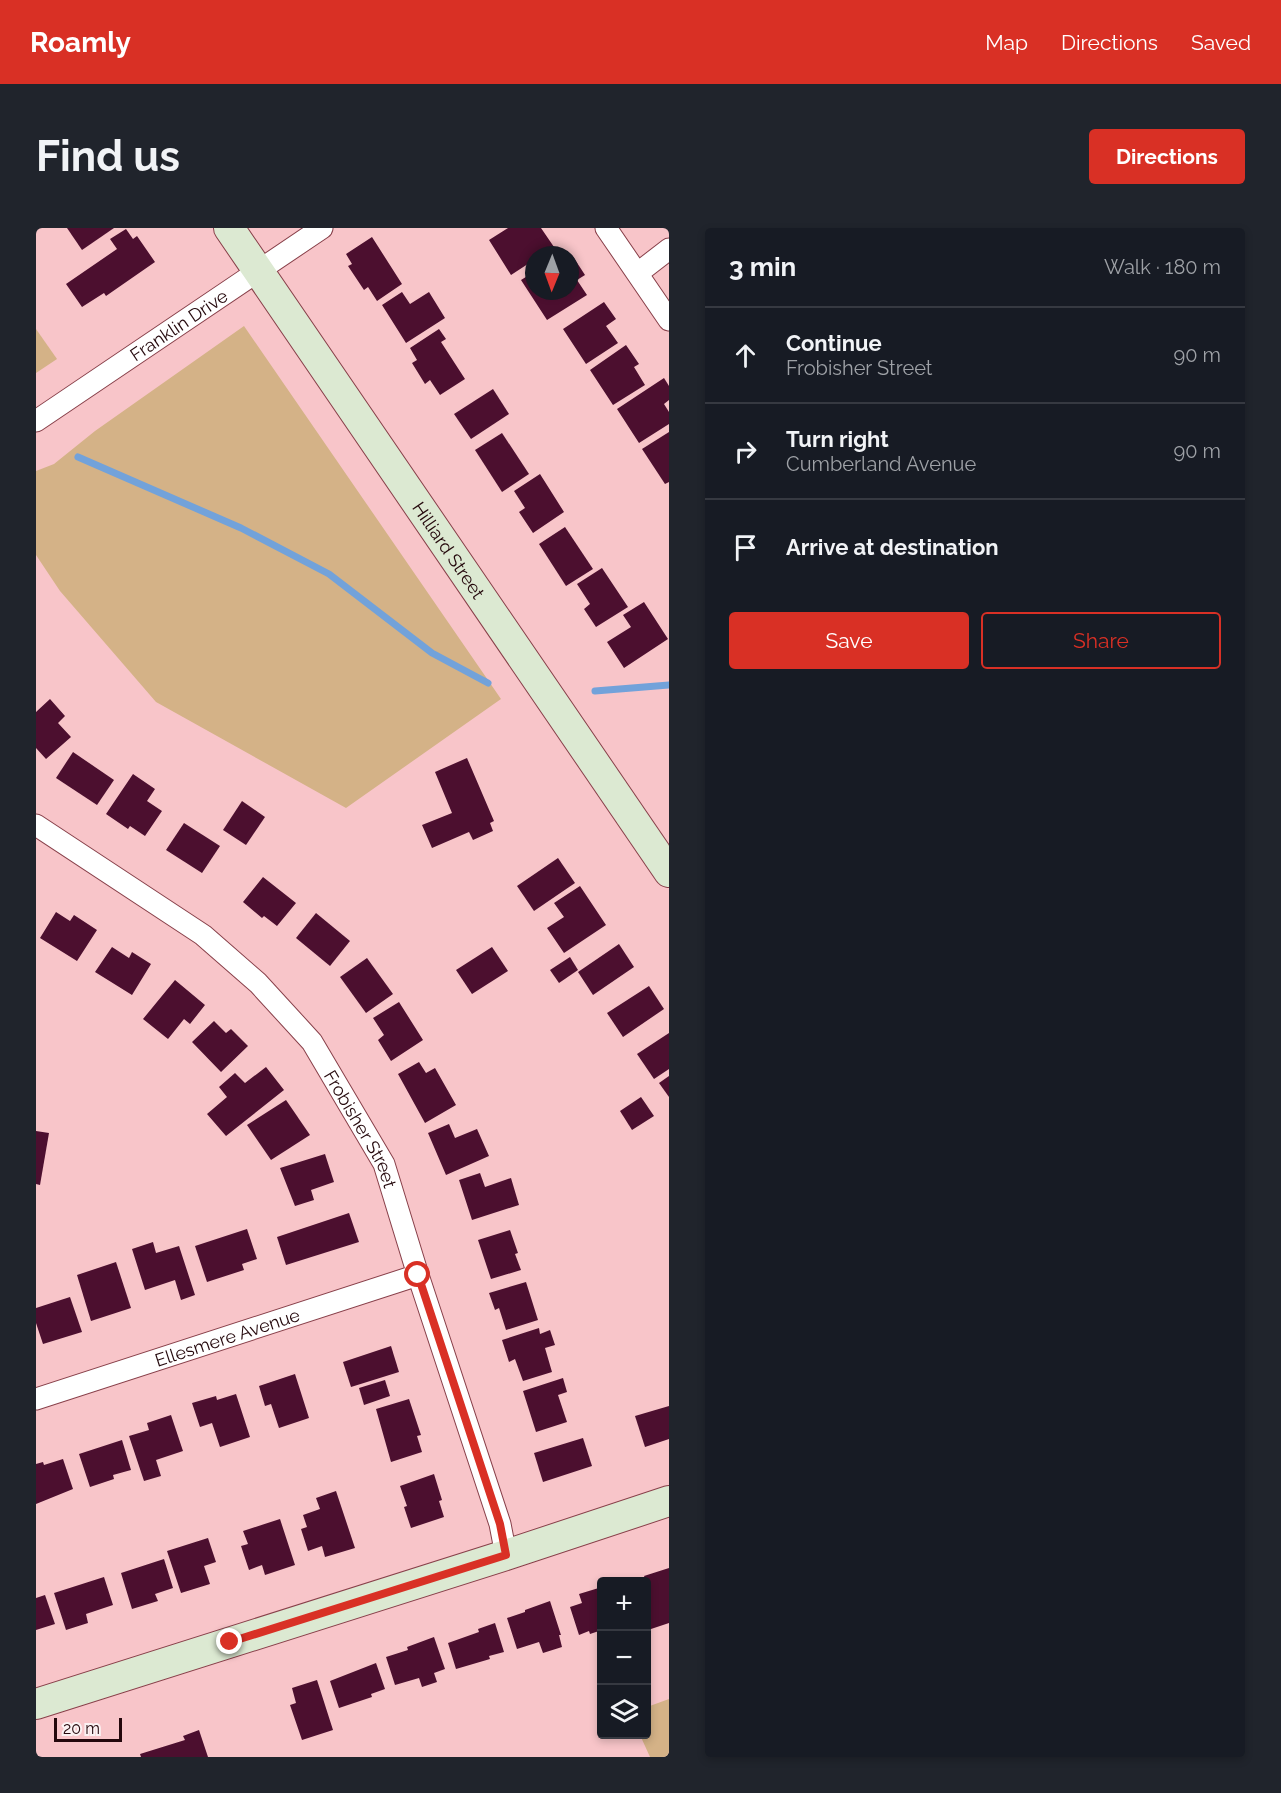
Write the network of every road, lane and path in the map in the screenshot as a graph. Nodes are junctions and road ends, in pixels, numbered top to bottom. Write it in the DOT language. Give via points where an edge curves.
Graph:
graph roads {
  1 [pos="229,228"];
  2 [pos="322,228"];
  3 [pos="606,228"];
  4 [pos="669,249"];
  5 [pos="259,272"];
  6 [pos="638,273"];
  7 [pos="669,320"];
  8 [pos="36,421"];
  9 [pos="36,825"];
  10 [pos="669,872"];
  11 [pos="418,1275"];
  12 [pos="36,1399"];
  13 [pos="669,1501"];
  14 [pos="506,1555"];
  15 [pos="36,1704"];
  1 -- 5 [label="street, Hilliard Street"];
  2 -- 5 [label="street, Franklin Drive"];
  3 -- 6 [label="street"];
  4 -- 6 [label="street"];
  5 -- 8 [label="street, Franklin Drive"];
  5 -- 10 [label="street, Hilliard Street"];
  6 -- 7 [label="street"];
  9 -- 11 [label="street, Frobisher Street" via="203,935 258,983 312,1042 384,1164"];
  11 -- 12 [label="street, Ellesmere Avenue"];
  11 -- 14 [label="street, Frobisher Street" via="500,1524"];
  13 -- 14 [label="street"];
  14 -- 15 [label="street"];
}
